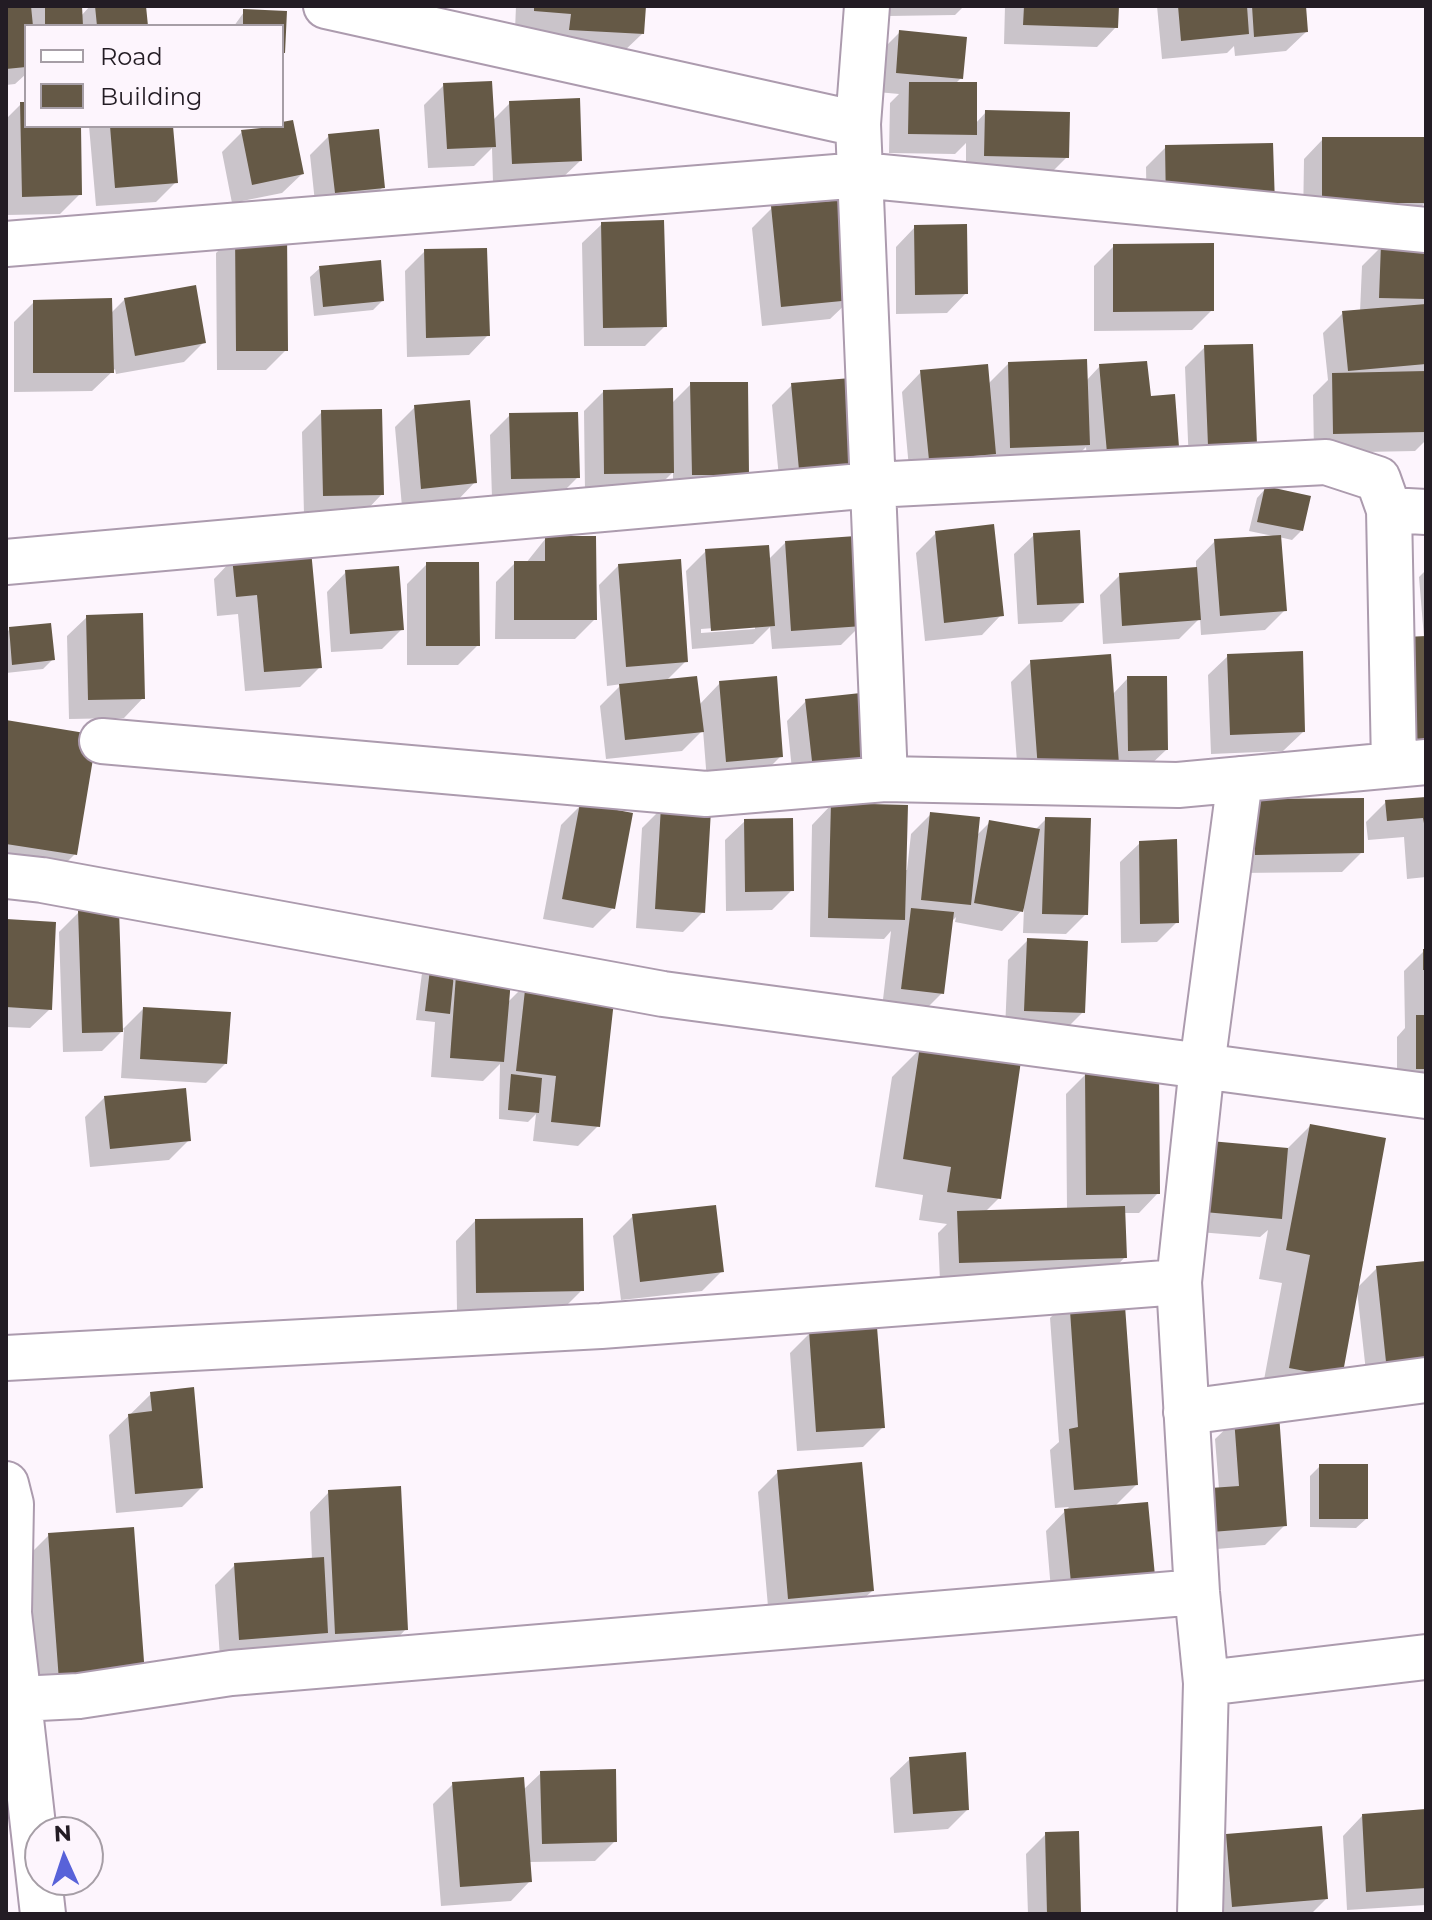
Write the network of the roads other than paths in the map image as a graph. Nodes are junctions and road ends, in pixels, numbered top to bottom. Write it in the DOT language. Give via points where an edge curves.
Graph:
graph roads {
  1 [pos="326,6"];
  2 [pos="867,6"];
  3 [pos="858,124"];
  4 [pos="861,175"];
  5 [pos="1426,230"];
  6 [pos="6,244"];
  7 [pos="873,485"];
  8 [pos="1408,511"];
  9 [pos="6,562"];
  10 [pos="102,741"];
  11 [pos="1410,763"];
  12 [pos="885,779"];
  13 [pos="1240,779"];
  14 [pos="6,876"];
  15 [pos="1202,1066"];
  16 [pos="1426,1096"];
  17 [pos="1179,1282"];
  18 [pos="6,1358"];
  19 [pos="1426,1380"];
  20 [pos="1186,1412"];
  21 [pos="6,1484"];
  22 [pos="1197,1592"];
  23 [pos="8,1614"];
  24 [pos="1426,1657"];
  25 [pos="1206,1683"];
  26 [pos="19,1699"];
  27 [pos="43,1914"];
  28 [pos="1200,1914"];
  1 -- 3 [label="street"];
  2 -- 3 [label="street"];
  3 -- 4 [label="street"];
  4 -- 5 [label="street"];
  4 -- 6 [label="street"];
  4 -- 7 [label="street"];
  7 -- 8 [label="street" via="1326,462 1378,479"];
  7 -- 9 [label="street"];
  7 -- 12 [label="street"];
  8 -- 11 [label="street"];
  10 -- 12 [label="street" via="706,794"];
  11 -- 13 [label="street"];
  12 -- 13 [label="street" via="1178,785"];
  13 -- 15 [label="street"];
  14 -- 15 [label="street" via="663,994"];
  15 -- 16 [label="street"];
  15 -- 17 [label="street"];
  17 -- 18 [label="street" via="601,1326"];
  17 -- 20 [label="street"];
  19 -- 20 [label="street"];
  20 -- 22 [label="street"];
  21 -- 23 [label="street" via="11,1504"];
  22 -- 25 [label="street"];
  22 -- 26 [label="street" via="231,1673 79,1696"];
  23 -- 26 [label="street"];
  24 -- 25 [label="street"];
  25 -- 28 [label="street"];
  26 -- 27 [label="street"];
}
